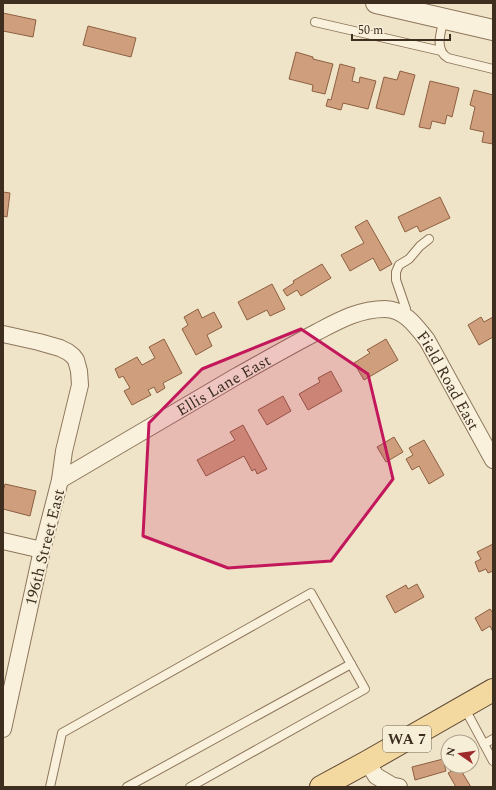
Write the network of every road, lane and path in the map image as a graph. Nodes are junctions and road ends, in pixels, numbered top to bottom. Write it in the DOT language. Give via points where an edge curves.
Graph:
graph roads {
  1 [pos="376,3"];
  2 [pos="444,19"];
  3 [pos="315,22"];
  4 [pos="493,30"];
  5 [pos="441,51"];
  6 [pos="493,69"];
  7 [pos="429,239"];
  8 [pos="400,314"];
  9 [pos="3,334"];
  10 [pos="493,460"];
  11 [pos="60,480"];
  12 [pos="3,541"];
  13 [pos="42,550"];
  14 [pos="351,664"];
  15 [pos="493,690"];
  16 [pos="464,707"];
  17 [pos="3,729"];
  18 [pos="493,738"];
  19 [pos="484,744"];
  20 [pos="493,761"];
  21 [pos="367,762"];
  22 [pos="50,787"];
  23 [pos="127,787"];
  24 [pos="190,787"];
  25 [pos="321,787"];
  26 [pos="399,787"];
  1 -- 2 [label="street"];
  2 -- 4 [label="street"];
  2 -- 5 [label="lane" via="439,40"];
  3 -- 5 [label="lane"];
  5 -- 6 [label="lane" via="448,58"];
  7 -- 8 [label="lane" via="409,259 399,265 396,272 396,280 406,309"];
  8 -- 10 [label="street, Field Road East" via="417,326 427,340"];
  8 -- 11 [label="street, Ellis Lane East" via="385,309 349,316 288,347"];
  9 -- 11 [label="street, 196th Street East" via="60,348 73,356 78,365 80,385 64,451"];
  11 -- 13 [label="street, 196th Street East"];
  12 -- 13 [label="street"];
  13 -- 17 [label="street, 196th Street East"];
  14 -- 22 [label="lane" via="311,593 62,733"];
  14 -- 23 [label="lane"];
  14 -- 24 [label="lane" via="365,689"];
  15 -- 16 [label="main road, WA 7"];
  16 -- 19 [label="lane"];
  16 -- 21 [label="main road, WA 7"];
  18 -- 19 [label="lane"];
  19 -- 20 [label="lane"];
  21 -- 25 [label="main road, WA 7"];
  21 -- 26 [label="street" via="376,776"];
}
